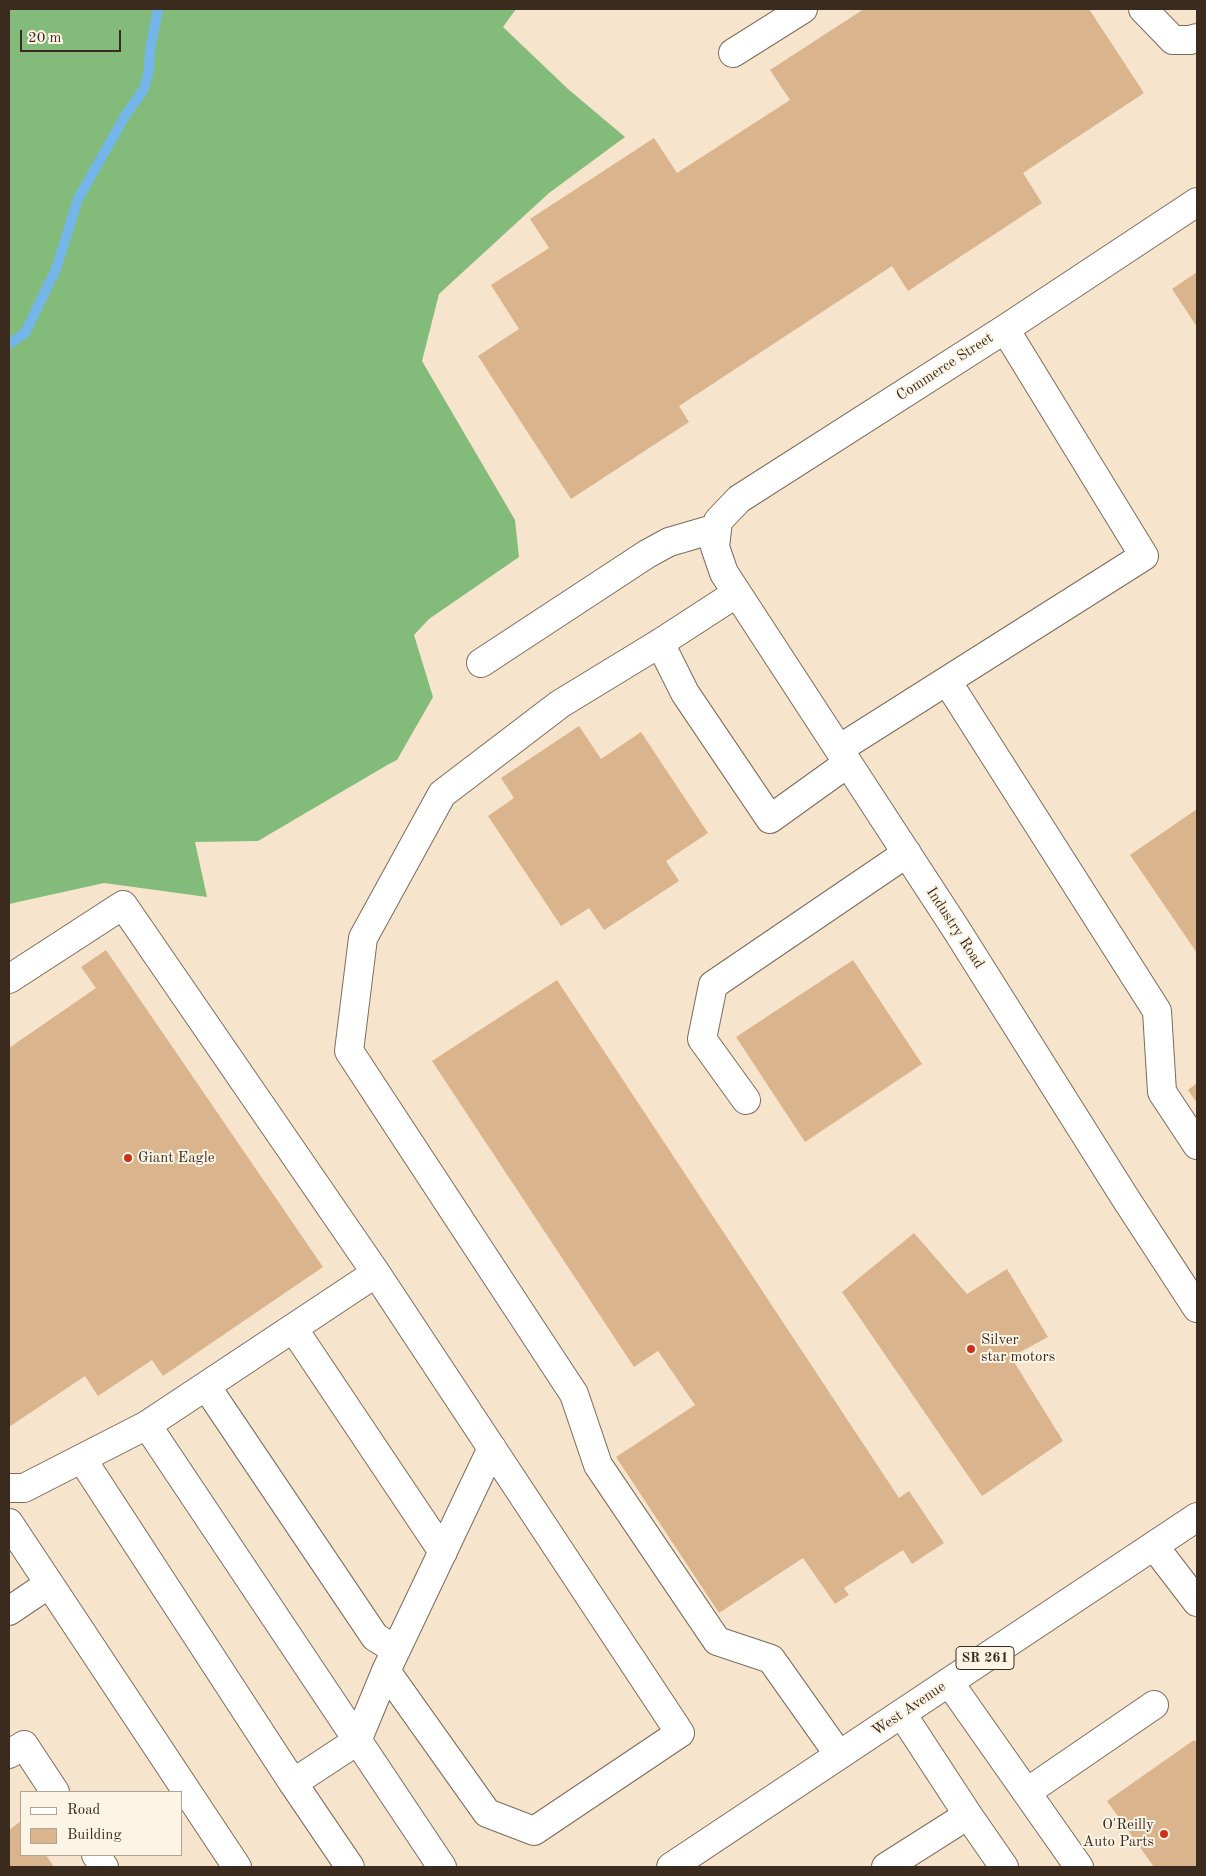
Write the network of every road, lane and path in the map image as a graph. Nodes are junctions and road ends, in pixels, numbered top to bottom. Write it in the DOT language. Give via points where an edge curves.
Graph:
graph roads {
  1 [pos="803,9"];
  2 [pos="1143,9"];
  3 [pos="1197,38"];
  4 [pos="733,53"];
  5 [pos="1197,202"];
  6 [pos="1005,329"];
  7 [pos="716,538"];
  8 [pos="737,594"];
  9 [pos="660,643"];
  10 [pos="481,663"];
  11 [pos="947,681"];
  12 [pos="844,756"];
  13 [pos="907,853"];
  14 [pos="9,979"];
  15 [pos="746,1100"];
  16 [pos="1197,1145"];
  17 [pos="376,1273"];
  18 [pos="1197,1308"];
  19 [pos="293,1328"];
  20 [pos="206,1386"];
  21 [pos="147,1425"];
  22 [pos="492,1448"];
  23 [pos="82,1458"];
  24 [pos="9,1488"];
  25 [pos="1197,1517"];
  26 [pos="9,1524"];
  27 [pos="1154,1546"];
  28 [pos="442,1552"];
  29 [pos="49,1584"];
  30 [pos="1197,1602"];
  31 [pos="9,1611"];
  32 [pos="391,1661"];
  33 [pos="949,1682"];
  34 [pos="1154,1705"];
  35 [pos="902,1714"];
  36 [pos="357,1741"];
  37 [pos="9,1754"];
  38 [pos="839,1755"];
  39 [pos="293,1782"];
  40 [pos="54,1791"];
  41 [pos="1027,1792"];
  42 [pos="968,1815"];
  43 [pos="97,1856"];
  44 [pos="677,1866"];
  45 [pos="104,1867"];
  46 [pos="237,1867"];
  47 [pos="350,1867"];
  48 [pos="442,1867"];
  49 [pos="886,1867"];
  50 [pos="1004,1867"];
  51 [pos="1080,1867"];
  1 -- 4 [label="street"];
  2 -- 3 [label="street" via="1173,40"];
  5 -- 6 [label="street, Commerce Street"];
  6 -- 7 [label="street, Commerce Street" via="739,499 718,521"];
  6 -- 11 [label="street" via="1144,556"];
  7 -- 8 [label="street, Industry Road" via="724,573"];
  7 -- 10 [label="street" via="669,542"];
  8 -- 9 [label="street"];
  8 -- 12 [label="street, Industry Road"];
  9 -- 12 [label="street" via="685,693 770,819"];
  9 -- 38 [label="street" via="560,704 442,794 364,938 349,1051 574,1394 598,1465 717,1641 771,1659"];
  11 -- 12 [label="street"];
  11 -- 16 [label="street" via="1157,1011 1162,1092"];
  12 -- 13 [label="street, Industry Road"];
  13 -- 15 [label="street" via="713,985 702,1039"];
  13 -- 18 [label="street, Industry Road"];
  14 -- 17 [label="street" via="123,905"];
  17 -- 19 [label="street"];
  17 -- 22 [label="street"];
  19 -- 20 [label="street"];
  19 -- 28 [label="street"];
  20 -- 21 [label="street"];
  20 -- 32 [label="street"];
  21 -- 23 [label="street"];
  21 -- 36 [label="street"];
  22 -- 28 [label="street"];
  22 -- 32 [label="street" via="680,1733 534,1831 487,1813"];
  23 -- 24 [label="street" via="24,1488"];
  23 -- 39 [label="street"];
  25 -- 27 [label="street, West Avenue / SR 261"];
  26 -- 29 [label="street"];
  27 -- 30 [label="street"];
  27 -- 33 [label="street, West Avenue / SR 261"];
  28 -- 32 [label="street"];
  29 -- 31 [label="street"];
  29 -- 46 [label="street"];
  32 -- 36 [label="street"];
  33 -- 35 [label="street, West Avenue / SR 261"];
  33 -- 41 [label="street"];
  34 -- 41 [label="street"];
  35 -- 38 [label="street, West Avenue / SR 261"];
  35 -- 42 [label="street"];
  36 -- 39 [label="street"];
  36 -- 48 [label="street"];
  37 -- 40 [label="street" via="24,1745"];
  38 -- 44 [label="street, West Avenue / SR 261"];
  39 -- 47 [label="street"];
  41 -- 51 [label="street"];
  42 -- 49 [label="street"];
  42 -- 50 [label="street"];
  43 -- 45 [label="street"];
}
